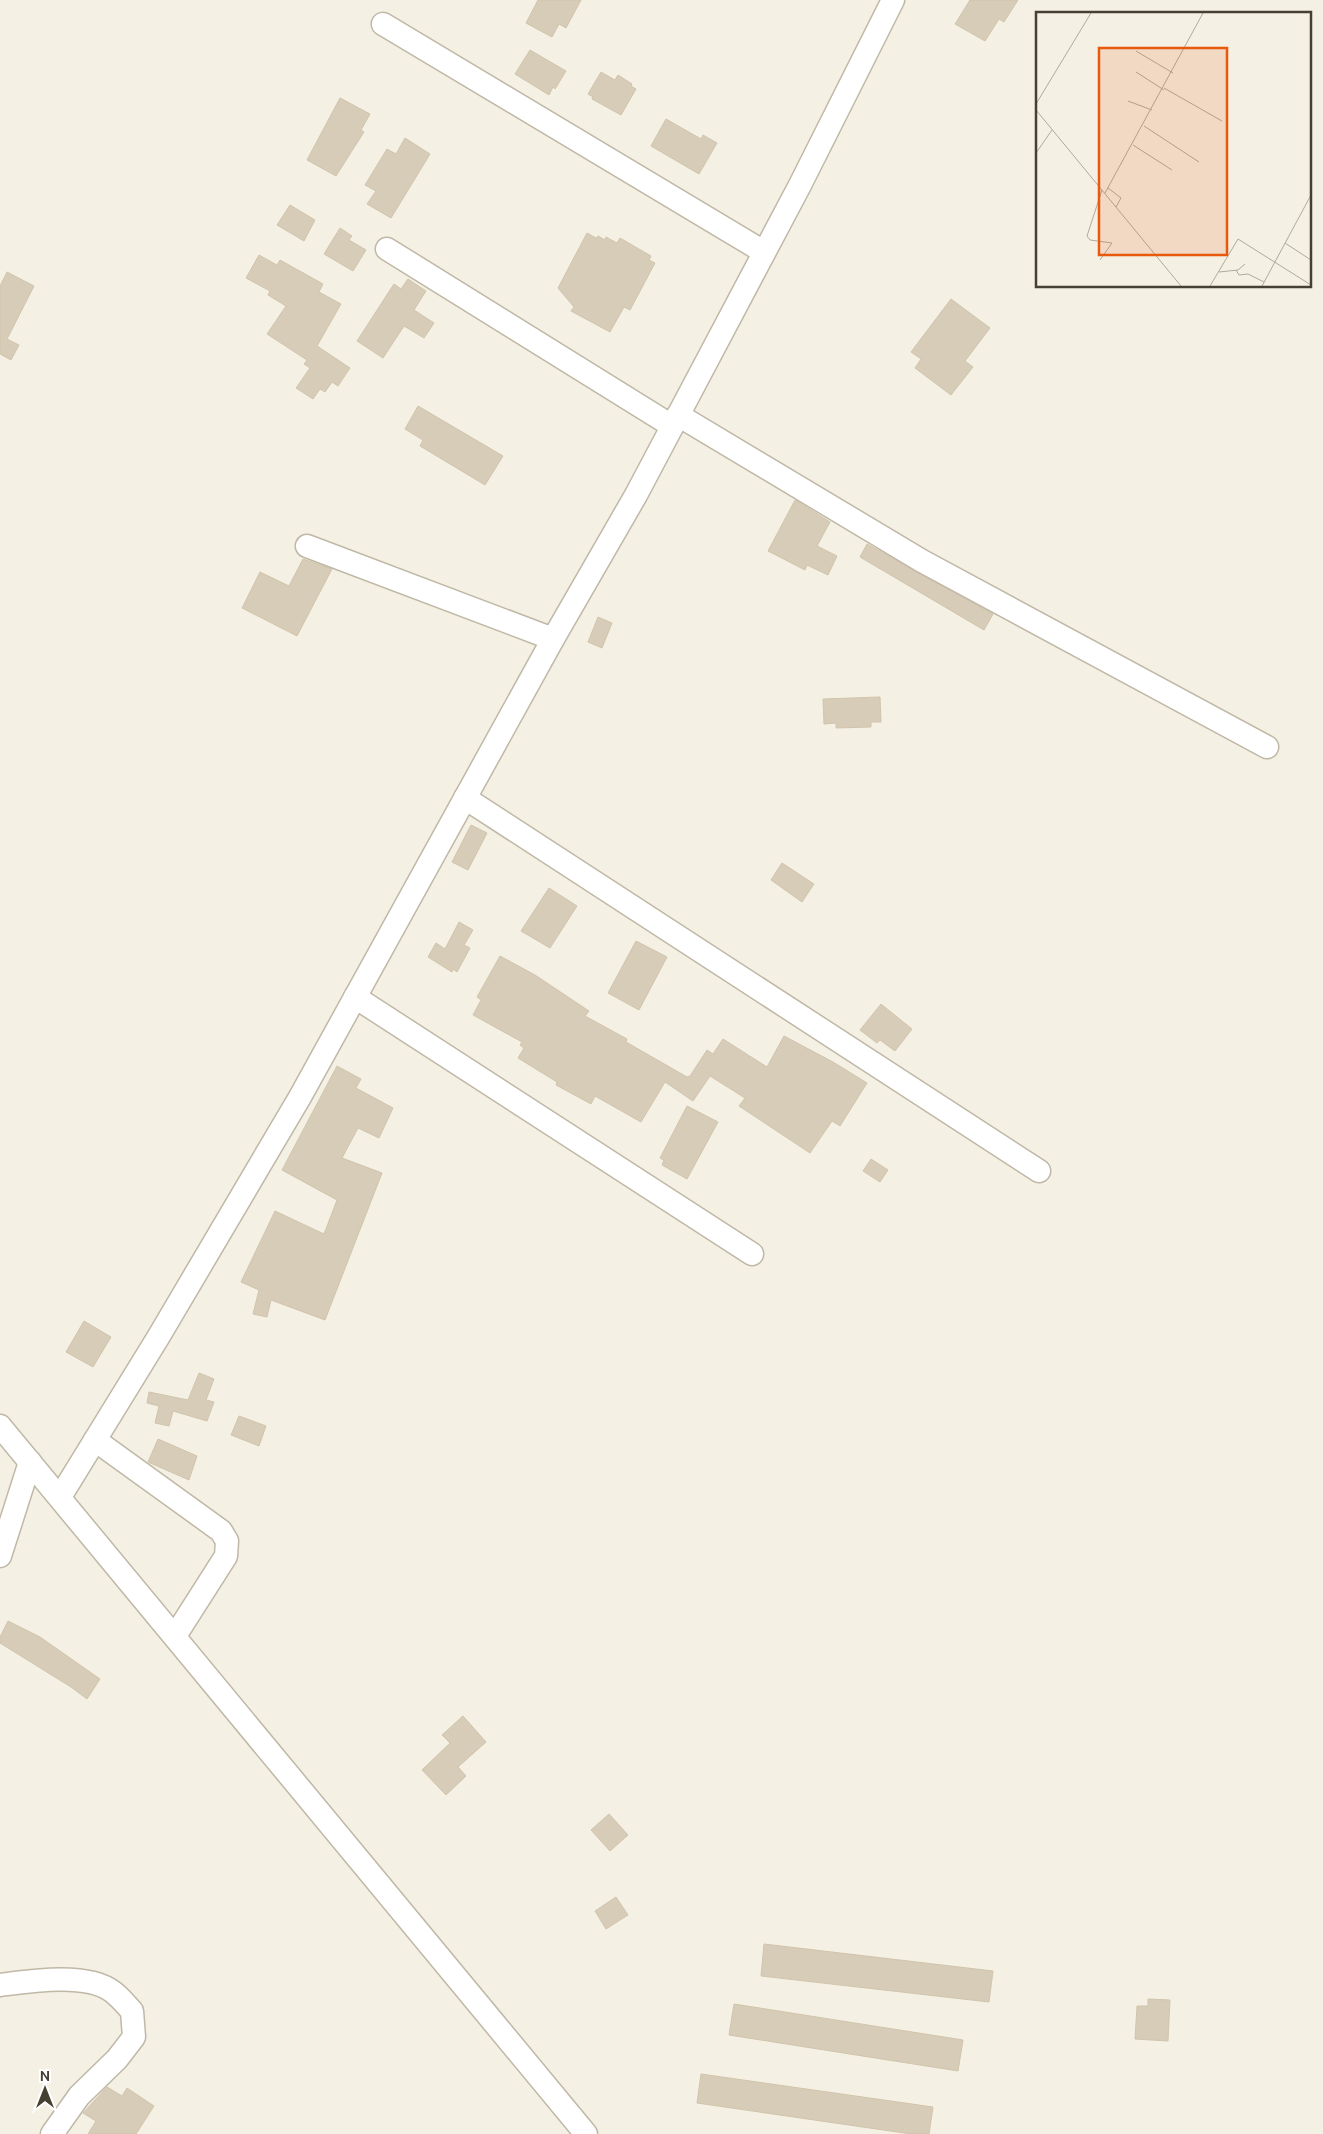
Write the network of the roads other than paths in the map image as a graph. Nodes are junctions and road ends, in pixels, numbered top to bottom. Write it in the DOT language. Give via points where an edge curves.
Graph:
graph roads {
  1 [pos="894,0"];
  2 [pos="383,24"];
  3 [pos="387,249"];
  4 [pos="764,252"];
  5 [pos="675,420"];
  6 [pos="307,546"];
  7 [pos="553,639"];
  8 [pos="1267,747"];
  9 [pos="465,798"];
  10 [pos="354,997"];
  11 [pos="1039,1171"];
  12 [pos="752,1254"];
  13 [pos="0,1426"];
  14 [pos="95,1440"];
  15 [pos="30,1462"];
  16 [pos="60,1497"];
  17 [pos="0,1556"];
  18 [pos="175,1636"];
  19 [pos="0,1985"];
  20 [pos="52,2134"];
  21 [pos="586,2134"];
  1 -- 4 [label="street"];
  2 -- 4 [label="street"];
  3 -- 5 [label="street"];
  4 -- 5 [label="street"];
  5 -- 7 [label="street"];
  5 -- 8 [label="street" via="922,561"];
  6 -- 7 [label="street"];
  7 -- 9 [label="street"];
  9 -- 10 [label="street"];
  9 -- 11 [label="street"];
  10 -- 12 [label="street"];
  10 -- 14 [label="street" via="300,1097"];
  13 -- 15 [label="street"];
  14 -- 16 [label="street"];
  14 -- 18 [label="street" via="220,1531 227,1541 226,1556"];
  15 -- 16 [label="street"];
  15 -- 17 [label="street"];
  16 -- 18 [label="street"];
  18 -- 21 [label="street"];
  19 -- 20 [label="street" via="79,1979 112,1990 132,2011 134,2037 117,2059 79,2096"];
}
